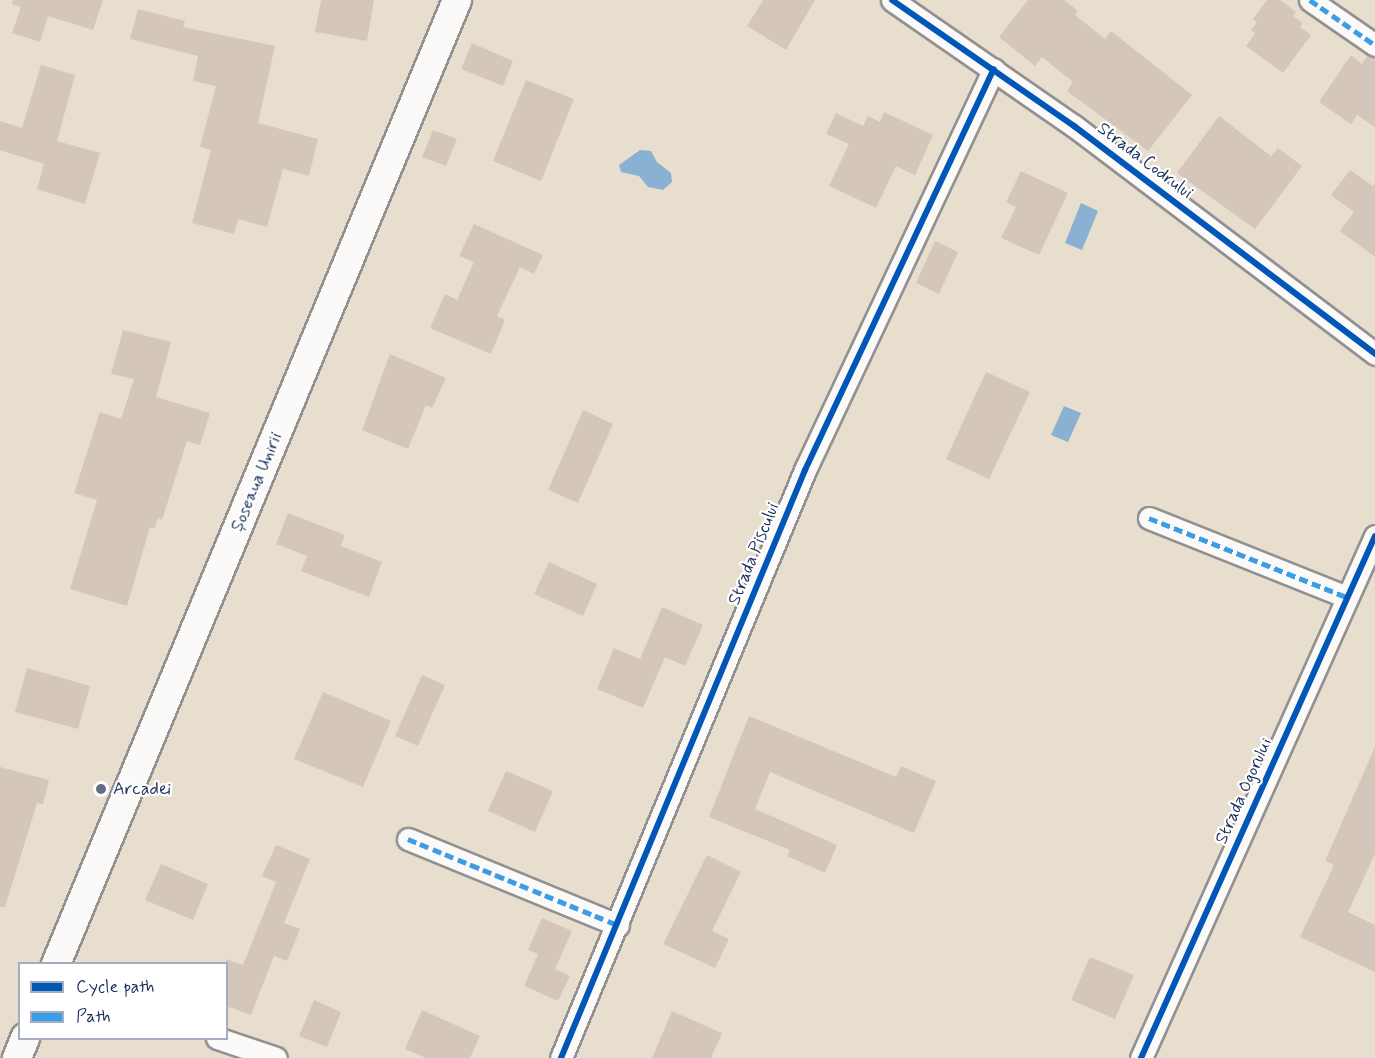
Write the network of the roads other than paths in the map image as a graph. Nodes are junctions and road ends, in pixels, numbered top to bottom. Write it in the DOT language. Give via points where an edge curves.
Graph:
graph roads {
  1 [pos="457,0"];
  2 [pos="892,0"];
  3 [pos="1310,0"];
  4 [pos="1375,45"];
  5 [pos="994,69"];
  6 [pos="1375,354"];
  7 [pos="1149,518"];
  8 [pos="1375,536"];
  9 [pos="1347,597"];
  10 [pos="408,839"];
  11 [pos="618,925"];
  12 [pos="56,962"];
  13 [pos="24,1040"];
  14 [pos="223,1040"];
  15 [pos="17,1058"];
  16 [pos="276,1058"];
  17 [pos="561,1058"];
  18 [pos="1141,1058"];
  1 -- 12 [label="main road, Șoseaua Unirii"];
  2 -- 5 [label="street, Strada Codrului"];
  3 -- 4 [label="street"];
  5 -- 6 [label="street, Strada Codrului"];
  5 -- 11 [label="street, Strada Piscului" via="805,470"];
  7 -- 9 [label="street"];
  8 -- 9 [label="street, Strada Ogorului"];
  9 -- 18 [label="street, Strada Ogorului"];
  10 -- 11 [label="street"];
  11 -- 17 [label="street, Strada Piscului"];
  13 -- 15 [label="main road"];
  14 -- 16 [label="street"];
}
